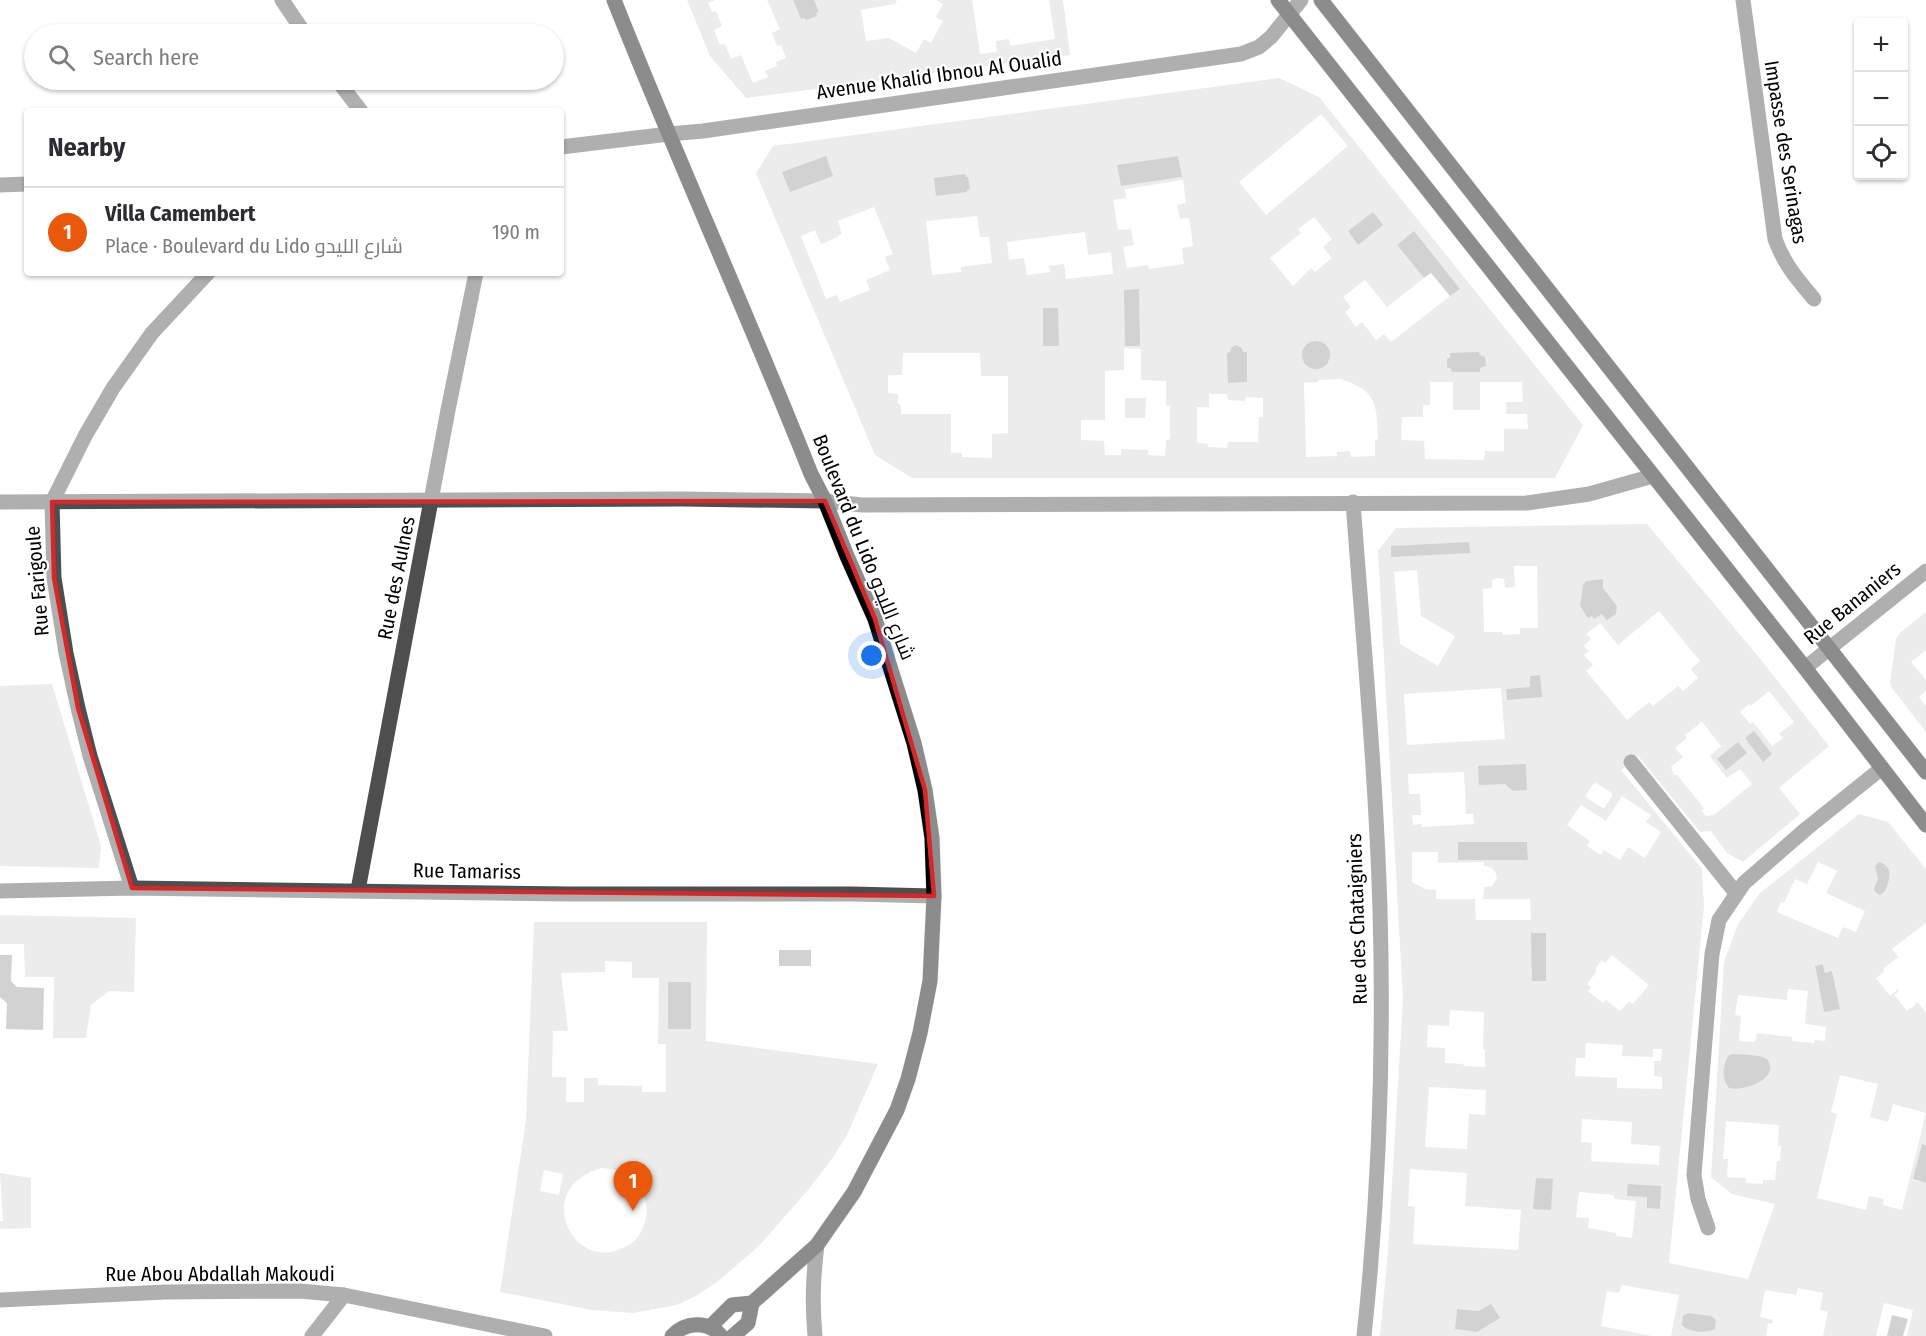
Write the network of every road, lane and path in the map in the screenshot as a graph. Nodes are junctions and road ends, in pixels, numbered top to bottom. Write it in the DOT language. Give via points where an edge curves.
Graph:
graph roads {
  1 [pos="282,0"];
  2 [pos="614,0"];
  3 [pos="1278,0"];
  4 [pos="1301,0"];
  5 [pos="1321,0"];
  6 [pos="1743,0"];
  7 [pos="1290,14"];
  8 [pos="298,24"];
  9 [pos="345,90"];
  10 [pos="359,108"];
  11 [pos="669,134"];
  12 [pos="564,147"];
  13 [pos="24,184"];
  14 [pos="0,185"];
  15 [pos="205,276"];
  16 [pos="475,276"];
  17 [pos="1814,299"];
  18 [pos="1653,476"];
  19 [pos="432,500"];
  20 [pos="825,501"];
  21 [pos="0,502"];
  22 [pos="52,502"];
  23 [pos="1353,502"];
  24 [pos="1926,571"];
  25 [pos="1828,648"];
  26 [pos="1805,668"];
  27 [pos="1631,762"];
  28 [pos="1882,768"];
  29 [pos="1926,772"];
  30 [pos="1926,825"];
  31 [pos="132,888"];
  32 [pos="358,890"];
  33 [pos="0,891"];
  34 [pos="1737,892"];
  35 [pos="934,896"];
  36 [pos="1708,1228"];
  37 [pos="817,1245"];
  38 [pos="344,1295"];
  39 [pos="0,1300"];
  40 [pos="752,1303"];
  41 [pos="715,1332"];
  42 [pos="312,1336"];
  43 [pos="544,1336"];
  44 [pos="672,1336"];
  45 [pos="733,1336"];
  46 [pos="815,1336"];
  47 [pos="1364,1336"];
  1 -- 8 [label="street"];
  2 -- 11 [label="main road, Boulevard du Lido شارع الليدو"];
  3 -- 7 [label="main road"];
  4 -- 7 [label="street, Avenue Khalid Ibnou Al Oualid"];
  5 -- 25 [label="main road"];
  6 -- 17 [label="street, Impasse des Serinagas" via="1775,239 1790,270"];
  7 -- 11 [label="street, Avenue Khalid Ibnou Al Oualid" via="1259,47 1241,54"];
  7 -- 18 [label="main road"];
  9 -- 10 [label="street"];
  11 -- 12 [label="street, Avenue Khalid Ibnou Al Oualid"];
  11 -- 20 [label="main road, Boulevard du Lido شارع الليدو"];
  13 -- 14 [label="street"];
  15 -- 22 [label="street, Rue Farigoule" via="152,333 113,388"];
  16 -- 19 [label="street, Rue des Aulnes"];
  18 -- 23 [label="street" via="1589,494 1527,502"];
  18 -- 26 [label="main road"];
  19 -- 20 [label="street"];
  19 -- 22 [label="street"];
  19 -- 32 [label="street, Rue des Aulnes"];
  20 -- 23 [label="street" via="862,505"];
  20 -- 35 [label="main road, Boulevard du Lido شارع الليدو" via="875,619 914,743 932,838"];
  21 -- 22 [label="street"];
  22 -- 31 [label="street, Rue Farigoule" via="54,578 66,653 90,756"];
  23 -- 47 [label="street, Rue des Chataigniers" via="1376,830 1381,978 1381,1076"];
  24 -- 25 [label="street, Rue Bananiers"];
  25 -- 26 [label="street, Rue Bananiers"];
  25 -- 29 [label="main road"];
  26 -- 28 [label="main road"];
  27 -- 34 [label="street"];
  28 -- 30 [label="main road"];
  28 -- 34 [label="street"];
  31 -- 32 [label="street, Rue Tamariss"];
  31 -- 33 [label="street, Rue Tamariss"];
  32 -- 35 [label="street, Rue Tamariss"];
  34 -- 36 [label="street" via="1719,920 1712,954 1694,1175"];
  35 -- 37 [label="main road, Boulevard du Lido شارع الليدو" via="930,981 908,1079 897,1110 854,1192"];
  37 -- 40 [label="main road, Boulevard du Lido شارع الليدو"];
  37 -- 46 [label="street" via="812,1285"];
  38 -- 39 [label="street, Rue Abou Abdallah Makoudi" via="300,1291 165,1292"];
  38 -- 42 [label="street"];
  38 -- 43 [label="street, Rue Abou Abdallah Makoudi"];
  40 -- 41 [label="main road, Boulevard du Lido شارع الليدو" via="732,1305"];
  40 -- 45 [label="main road, Boulevard du Lido شارع الليدو" via="748,1323"];
  41 -- 44 [label="main road" via="701,1324 683,1328"];
}
